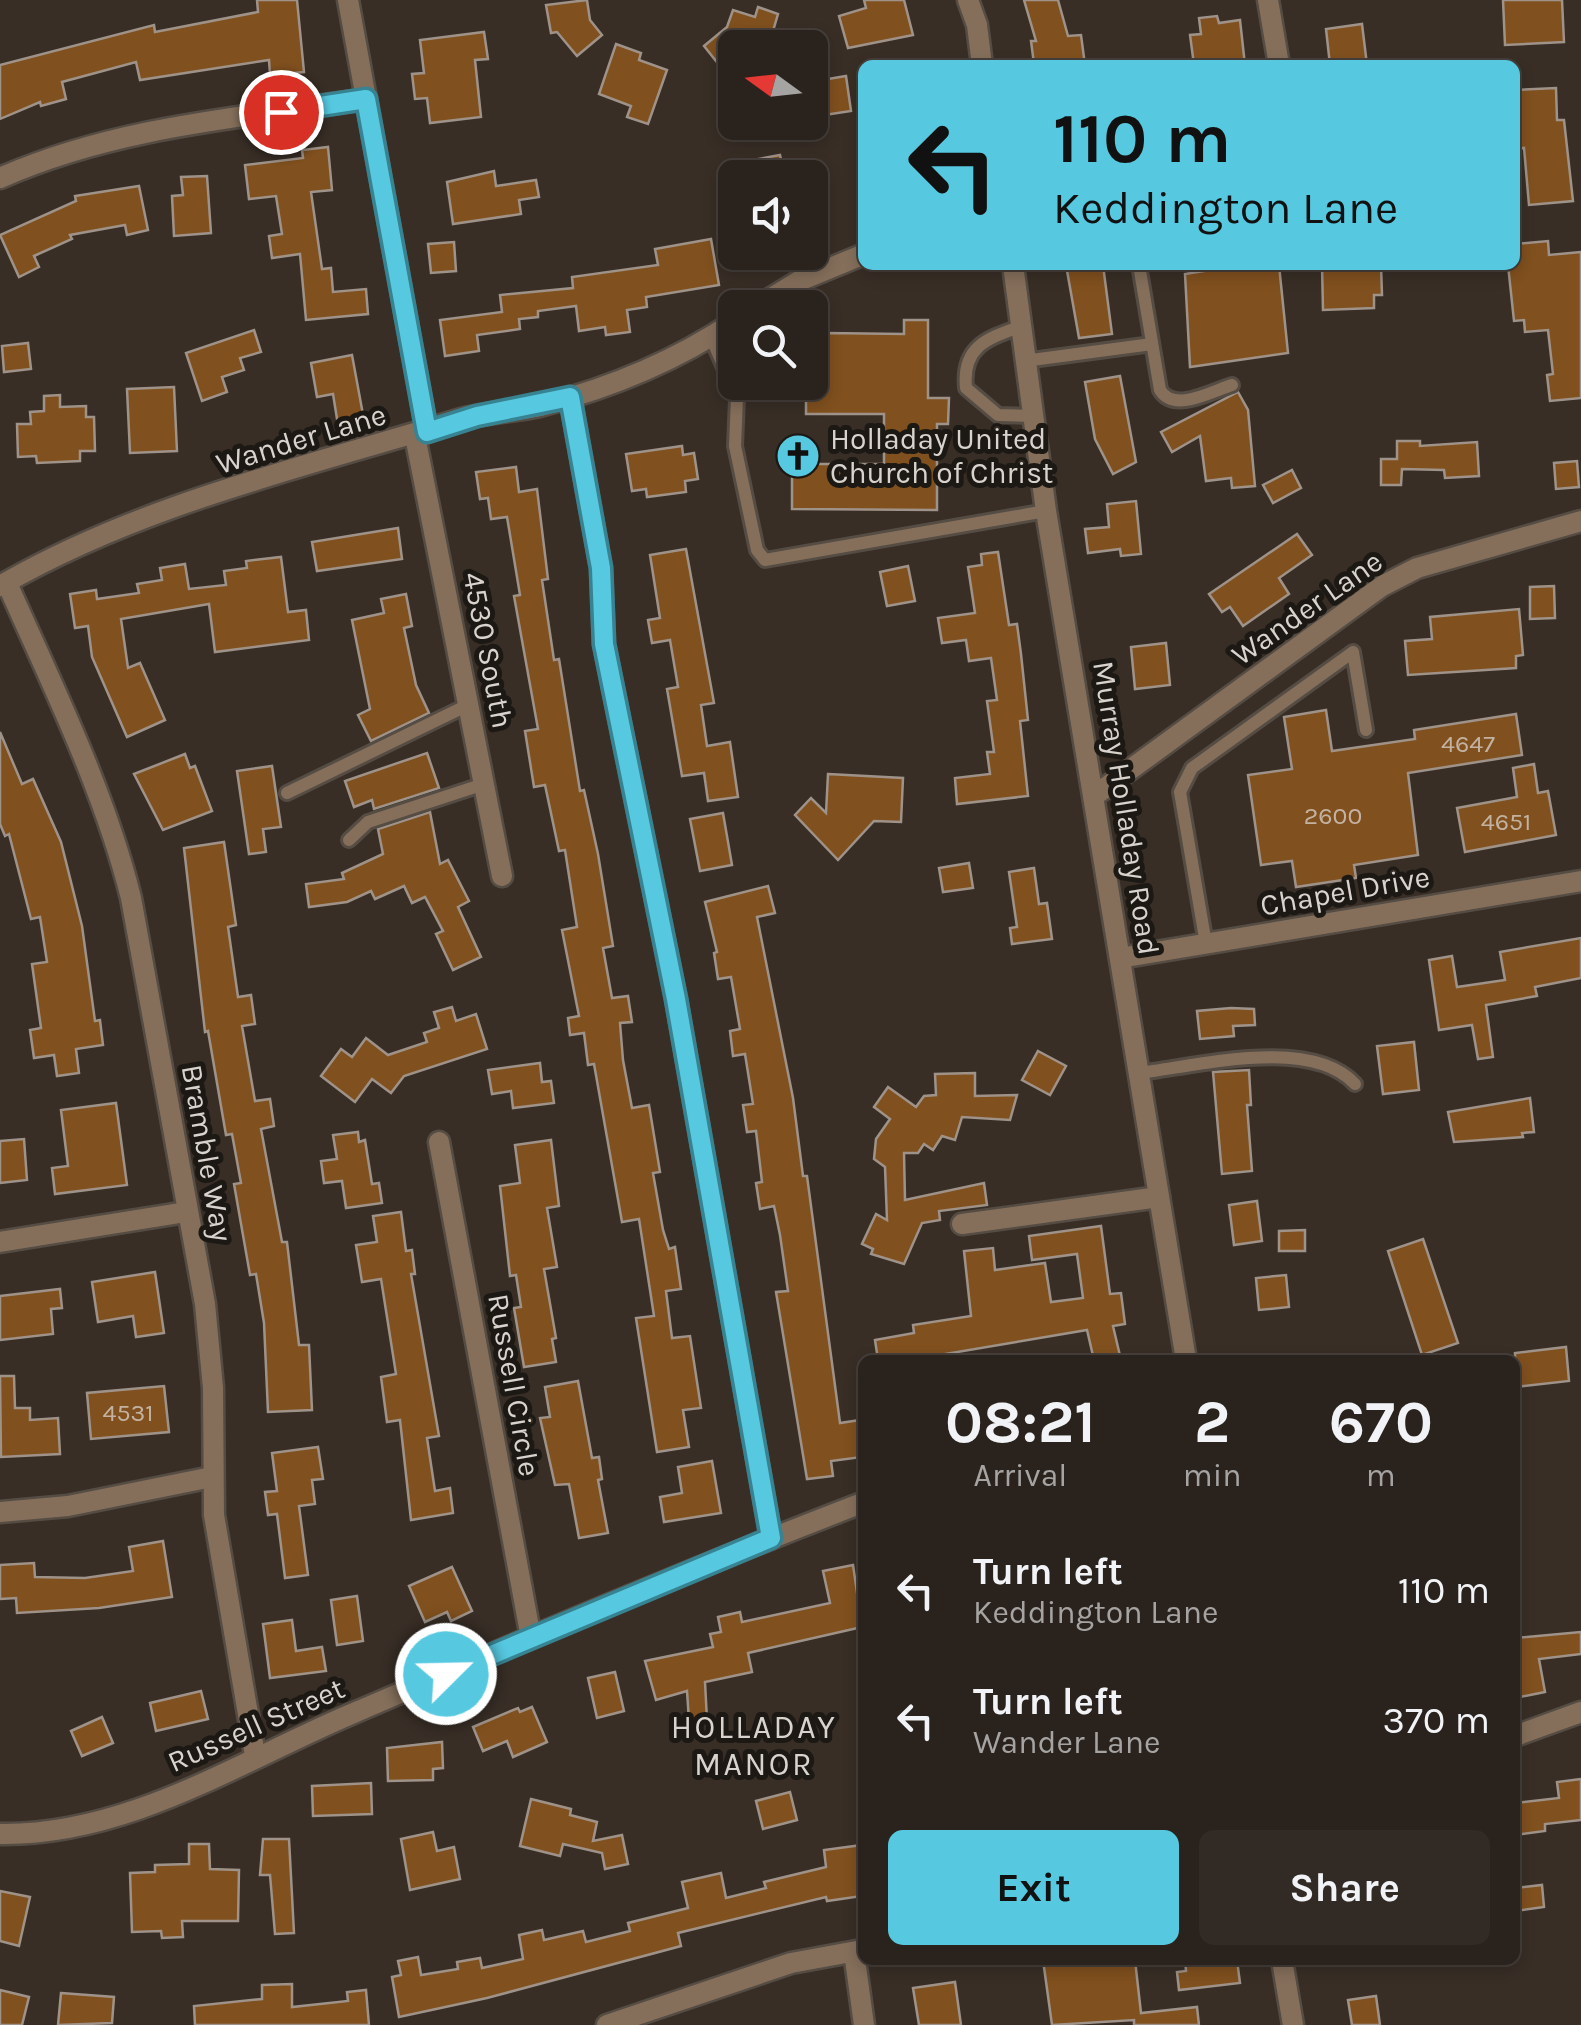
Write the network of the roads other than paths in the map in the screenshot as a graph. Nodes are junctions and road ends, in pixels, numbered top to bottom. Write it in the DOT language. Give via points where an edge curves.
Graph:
graph roads {
  1 [pos="348,0"];
  2 [pos="968,0"];
  3 [pos="1268,0"];
  4 [pos="981,60"];
  5 [pos="1278,60"];
  6 [pos="366,99"];
  7 [pos="0,178"];
  8 [pos="858,256"];
  9 [pos="1013,270"];
  10 [pos="1140,270"];
  11 [pos="784,290"];
  12 [pos="1019,327"];
  13 [pos="718,343"];
  14 [pos="1152,344"];
  15 [pos="715,347"];
  16 [pos="1024,361"];
  17 [pos="1232,386"];
  18 [pos="570,397"];
  19 [pos="1032,416"];
  20 [pos="421,434"];
  21 [pos="1046,511"];
  22 [pos="1581,522"];
  23 [pos="3,584"];
  24 [pos="468,704"];
  25 [pos="1366,730"];
  26 [pos="484,784"];
  27 [pos="287,793"];
  28 [pos="1094,796"];
  29 [pos="349,840"];
  30 [pos="502,876"];
  31 [pos="1581,881"];
  32 [pos="1206,944"];
  33 [pos="1120,958"];
  34 [pos="1139,1073"];
  35 [pos="1355,1084"];
  36 [pos="439,1142"];
  37 [pos="1159,1197"];
  38 [pos="186,1212"];
  39 [pos="962,1224"];
  40 [pos="0,1242"];
  41 [pos="1185,1355"];
  42 [pos="212,1477"];
  43 [pos="858,1505"];
  44 [pos="0,1512"];
  45 [pos="771,1538"];
  46 [pos="531,1638"];
  47 [pos="1581,1712"];
  48 [pos="1520,1734"];
  49 [pos="256,1755"];
  50 [pos="0,1834"];
  51 [pos="858,1951"];
  52 [pos="859,1965"];
  53 [pos="1283,1965"];
  54 [pos="606,2025"];
  55 [pos="864,2025"];
  56 [pos="1293,2025"];
  1 -- 6 [label="street, 4530 South"];
  2 -- 4 [label="street"];
  3 -- 5 [label="street"];
  6 -- 7 [label="street" via="146,132"];
  6 -- 20 [label="street, 4530 South"];
  8 -- 11 [label="street"];
  9 -- 12 [label="street, Murray Holladay Road"];
  10 -- 14 [label="lane"];
  12 -- 16 [label="street, Murray Holladay Road"];
  12 -- 19 [label="lane" via="970,352 966,388 998,415"];
  13 -- 15 [label="street, Wander Lane"];
  14 -- 16 [label="lane"];
  14 -- 17 [label="lane" via="1166,399 1176,403"];
  15 -- 18 [label="street, Wander Lane"];
  15 -- 21 [label="lane" via="737,398 735,446 757,550 765,560"];
  16 -- 19 [label="street, Murray Holladay Road"];
  18 -- 20 [label="street, Wander Lane"];
  18 -- 45 [label="street" via="601,568 604,644 676,999"];
  19 -- 21 [label="street, Murray Holladay Road"];
  20 -- 23 [label="street, Wander Lane" via="114,528"];
  20 -- 24 [label="street, 4530 South"];
  21 -- 28 [label="street, Murray Holladay Road"];
  22 -- 28 [label="street, Wander Lane" via="1417,568 1382,586"];
  23 -- 38 [label="street, Bramble Way" via="70,724 122,860"];
  24 -- 26 [label="street, 4530 South"];
  24 -- 27 [label="lane"];
  25 -- 32 [label="lane" via="1353,652 1192,768 1180,792"];
  26 -- 29 [label="lane" via="368,822"];
  26 -- 30 [label="street, 4530 South"];
  28 -- 33 [label="street, Murray Holladay Road"];
  31 -- 32 [label="street, Chapel Drive"];
  32 -- 33 [label="street, Chapel Drive"];
  33 -- 34 [label="street, Murray Holladay Road"];
  34 -- 35 [label="lane" via="1298,1057 1340,1068"];
  34 -- 37 [label="street, Murray Holladay Road"];
  36 -- 46 [label="street, Russell Circle"];
  37 -- 39 [label="street"];
  37 -- 41 [label="street, Murray Holladay Road"];
  38 -- 40 [label="street"];
  38 -- 42 [label="street, Bramble Way" via="205,1304"];
  42 -- 44 [label="street" via="68,1506"];
  42 -- 49 [label="street, Bramble Way" via="222,1578"];
  43 -- 45 [label="street, Russell Street"];
  45 -- 46 [label="street, Russell Street"];
  46 -- 49 [label="street, Russell Street"];
  47 -- 48 [label="street"];
  49 -- 50 [label="street, Russell Street" via="143,1810 66,1830"];
  51 -- 54 [label="street" via="791,1963"];
  52 -- 55 [label="street"];
  53 -- 56 [label="street"];
}
